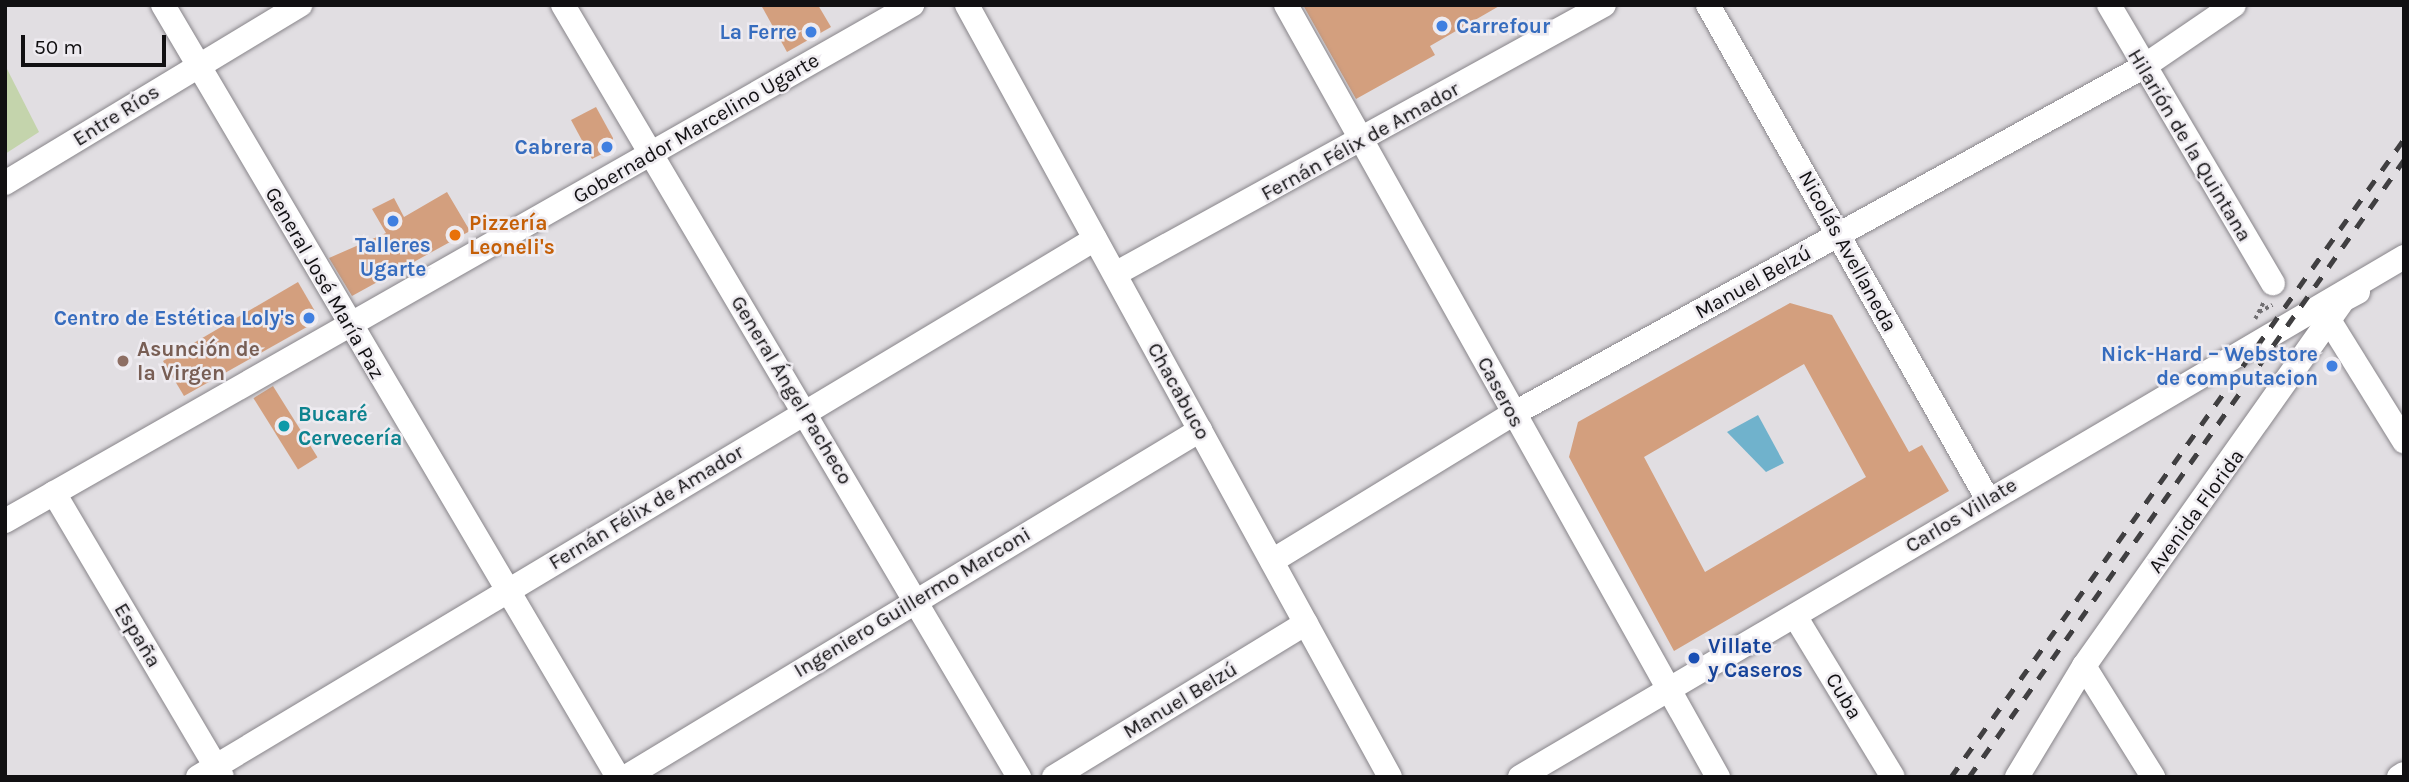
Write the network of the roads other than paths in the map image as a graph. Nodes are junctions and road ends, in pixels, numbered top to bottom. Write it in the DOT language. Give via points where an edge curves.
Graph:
graph roads {
  1 [pos="163,5"];
  2 [pos="300,5"];
  3 [pos="564,5"];
  4 [pos="912,5"];
  5 [pos="967,5"];
  6 [pos="1286,5"];
  7 [pos="1604,5"];
  8 [pos="1708,5"];
  9 [pos="2109,5"];
  10 [pos="2234,5"];
  11 [pos="198,65"];
  12 [pos="2143,66"];
  13 [pos="1366,139"];
  14 [pos="648,155"];
  15 [pos="5,183"];
  16 [pos="1839,235"];
  17 [pos="1096,239"];
  18 [pos="2398,260"];
  19 [pos="1115,274"];
  20 [pos="2273,283"];
  21 [pos="348,324"];
  22 [pos="2332,325"];
  23 [pos="807,410"];
  24 [pos="1513,414"];
  25 [pos="1200,430"];
  26 [pos="2404,441"];
  27 [pos="54,493"];
  28 [pos="1987,498"];
  29 [pos="5,521"];
  30 [pos="1272,561"];
  31 [pos="508,590"];
  32 [pos="916,599"];
  33 [pos="1795,616"];
  34 [pos="1306,623"];
  35 [pos="2084,666"];
  36 [pos="1665,689"];
  37 [pos="212,773"];
  38 [pos="2404,774"];
  39 [pos="618,777"];
  40 [pos="626,777"];
  41 [pos="1019,777"];
  42 [pos="1054,777"];
  43 [pos="1390,777"];
  44 [pos="1520,777"];
  45 [pos="1718,777"];
  46 [pos="1893,777"];
  47 [pos="2017,777"];
  48 [pos="2154,777"];
  49 [pos="2399,777"];
  1 -- 11 [label="street, General José María Paz"];
  2 -- 11 [label="street, Entre Ríos"];
  3 -- 14 [label="street, General Ángel Pacheco"];
  4 -- 14 [label="street, Gobernador Marcelino Ugarte"];
  5 -- 17 [label="street, Chacabuco"];
  6 -- 13 [label="street, Caseros"];
  7 -- 13 [label="street, Fernán Félix de Amador"];
  8 -- 16 [label="street, Nicolás Avellaneda"];
  9 -- 12 [label="street, Hilarión de la Quintana"];
  10 -- 12 [label="street, Manuel Belzú"];
  11 -- 15 [label="street, Entre Ríos"];
  11 -- 21 [label="street, General José María Paz"];
  12 -- 16 [label="street, Manuel Belzú"];
  12 -- 20 [label="street, Hilarión de la Quintana"];
  13 -- 19 [label="street, Fernán Félix de Amador"];
  13 -- 24 [label="street, Caseros"];
  14 -- 21 [label="street, Gobernador Marcelino Ugarte"];
  14 -- 23 [label="street, General Ángel Pacheco"];
  16 -- 24 [label="street, Manuel Belzú"];
  16 -- 28 [label="street, Nicolás Avellaneda"];
  17 -- 19 [label="street, Chacabuco"];
  17 -- 23 [label="street, Fernán Félix de Amador"];
  18 -- 22 [label="street, Avenida Florida" via="2386,276 2343,300"];
  18 -- 28 [label="street, Carlos Villate"];
  19 -- 25 [label="street, Chacabuco"];
  21 -- 27 [label="street, Gobernador Marcelino Ugarte"];
  21 -- 31 [label="street, General José María Paz"];
  22 -- 26 [label="street"];
  22 -- 35 [label="street, Avenida Florida"];
  23 -- 31 [label="street, Fernán Félix de Amador"];
  23 -- 32 [label="street, General Ángel Pacheco"];
  24 -- 30 [label="street, Manuel Belzú"];
  24 -- 36 [label="street, Caseros"];
  25 -- 30 [label="street, Chacabuco"];
  25 -- 32 [label="street, Ingeniero Guillermo Marconi"];
  27 -- 29 [label="street, Gobernador Marcelino Ugarte"];
  27 -- 37 [label="street, España"];
  28 -- 33 [label="street, Carlos Villate"];
  30 -- 34 [label="street, Chacabuco"];
  31 -- 37 [label="street, Fernán Félix de Amador"];
  31 -- 39 [label="street, General José María Paz"];
  32 -- 40 [label="street, Ingeniero Guillermo Marconi"];
  32 -- 41 [label="street, General Ángel Pacheco"];
  33 -- 36 [label="street, Carlos Villate"];
  33 -- 46 [label="street, Cuba"];
  34 -- 42 [label="street, Manuel Belzú"];
  34 -- 43 [label="street, Chacabuco"];
  35 -- 47 [label="street, Avenida Florida"];
  35 -- 48 [label="street"];
  36 -- 44 [label="street, Carlos Villate"];
  36 -- 45 [label="street, Caseros"];
  38 -- 49 [label="street"];
}
